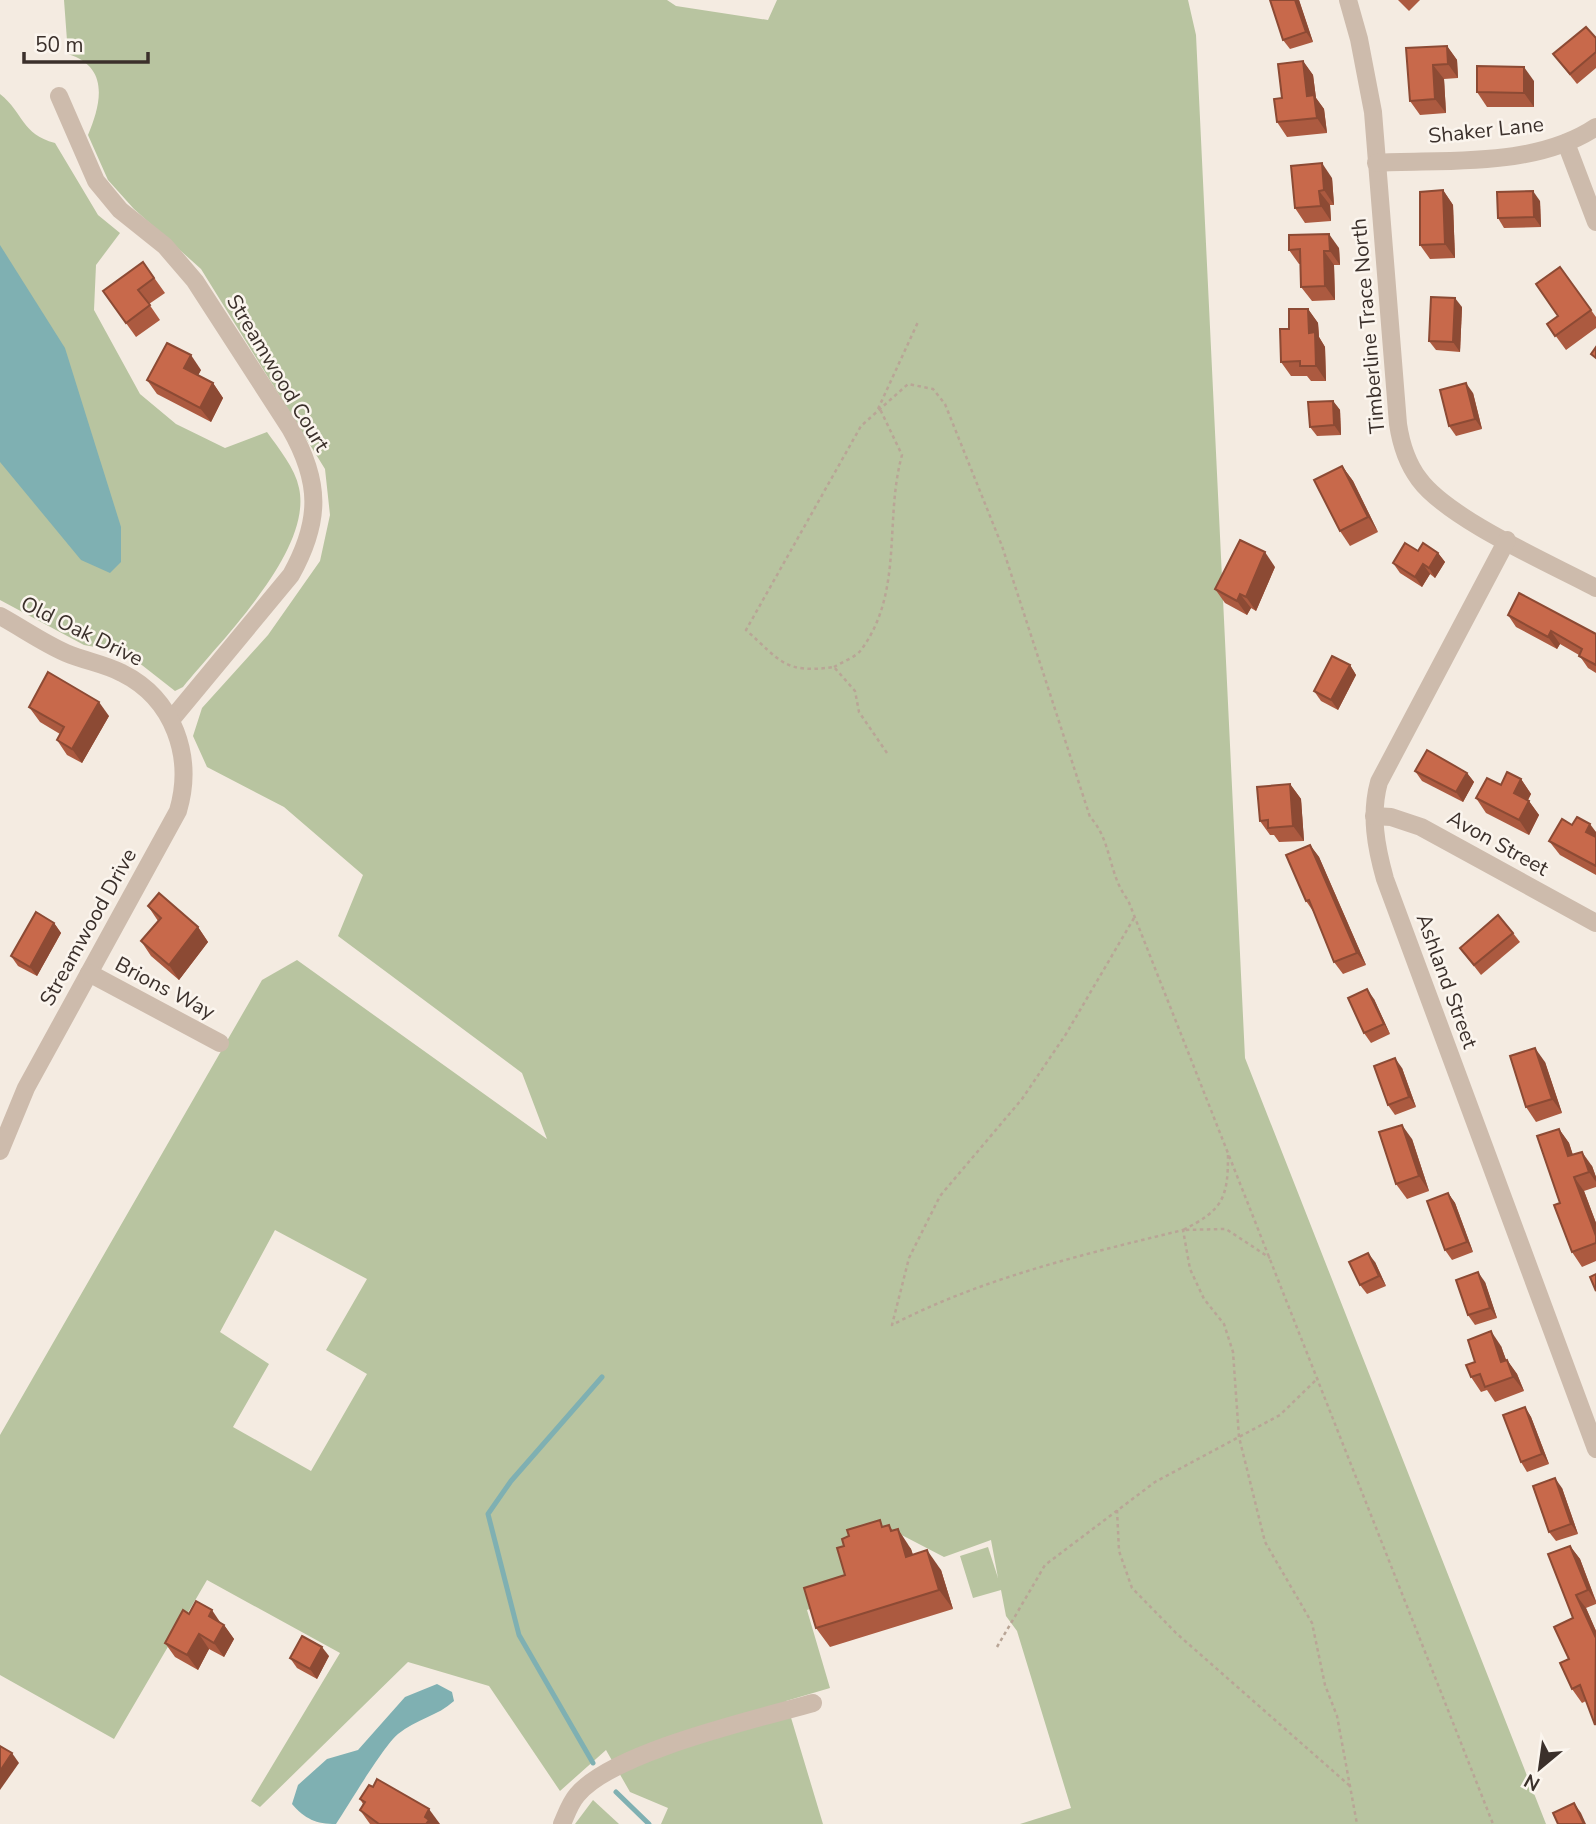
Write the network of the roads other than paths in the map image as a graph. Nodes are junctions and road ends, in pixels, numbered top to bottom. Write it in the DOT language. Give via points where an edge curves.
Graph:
graph roads {
  1 [pos="1348,0"];
  2 [pos="60,96"];
  3 [pos="1596,127"];
  4 [pos="1566,143"];
  5 [pos="1376,163"];
  6 [pos="1596,222"];
  7 [pos="1507,540"];
  8 [pos="1596,588"];
  9 [pos="0,616"];
  10 [pos="171,720"];
  11 [pos="1374,816"];
  12 [pos="1596,923"];
  13 [pos="89,973"];
  14 [pos="220,1043"];
  15 [pos="0,1151"];
  16 [pos="1596,1449"];
  17 [pos="813,1703"];
  18 [pos="562,1824"];
  1 -- 5 [label="street, Timberline Trace North" via="1366,69"];
  2 -- 10 [label="street, Streamwood Court" via="96,181 195,281 290,428 311,472 314,516 306,549 291,575"];
  3 -- 4 [label="street, Shaker Lane"];
  4 -- 5 [label="street, Shaker Lane" via="1497,156"];
  4 -- 6 [label="street"];
  5 -- 7 [label="street, Timberline Trace North" via="1403,448 1432,494"];
  7 -- 8 [label="street, Timberline Trace North"];
  7 -- 11 [label="street, Ashland Street" via="1386,765 1374,799"];
  9 -- 10 [label="street, Old Oak Drive" via="63,652 126,674 155,697"];
  10 -- 13 [label="street, Streamwood Drive" via="185,765 178,811"];
  11 -- 12 [label="street, Avon Street" via="1421,827"];
  11 -- 16 [label="street, Ashland Street" via="1385,879"];
  13 -- 14 [label="street, Brions Way"];
  13 -- 15 [label="street, Streamwood Drive" via="26,1088"];
  17 -- 18 [label="street" via="625,1762 576,1796"];
}
